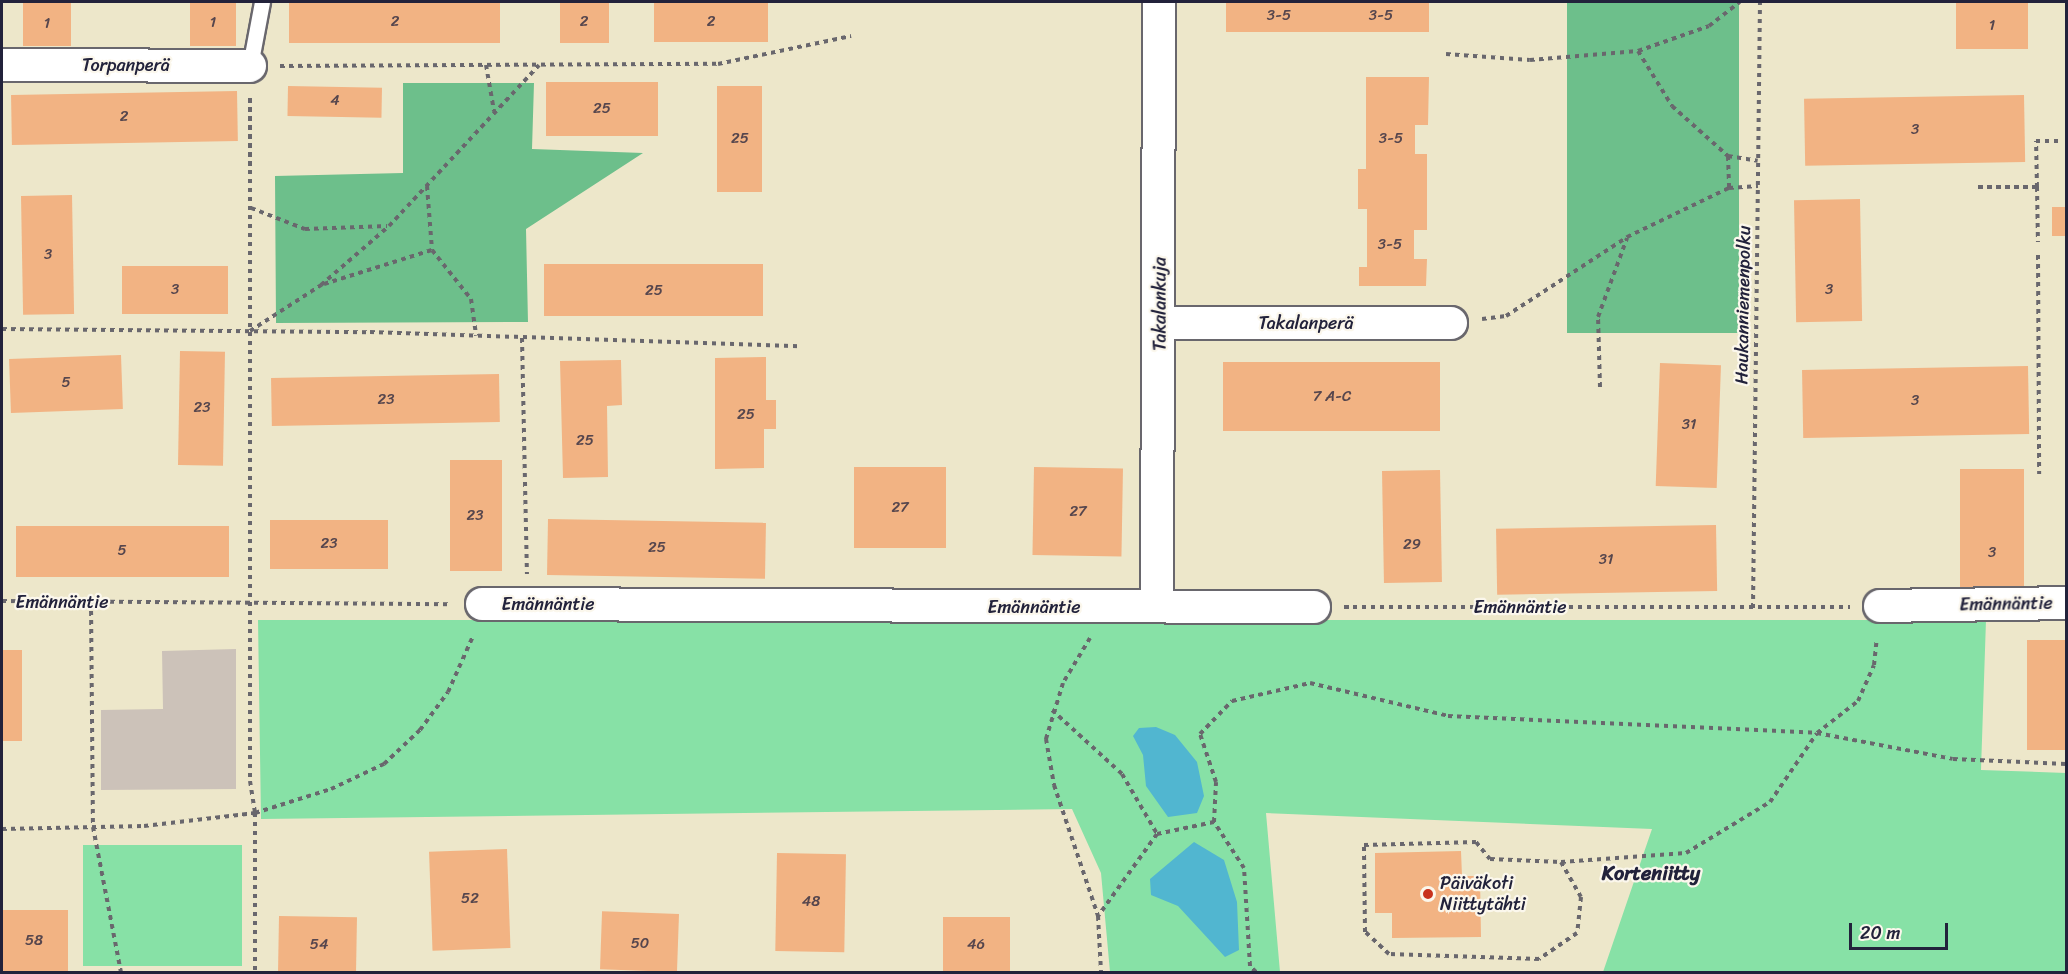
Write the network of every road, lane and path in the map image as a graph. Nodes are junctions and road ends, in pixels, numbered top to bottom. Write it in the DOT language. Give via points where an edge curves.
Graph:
graph roads {
  1 [pos="262,2"];
  2 [pos="1159,2"];
  3 [pos="1740,2"];
  4 [pos="1760,2"];
  5 [pos="851,36"];
  6 [pos="1638,51"];
  7 [pos="1446,54"];
  8 [pos="2,64"];
  9 [pos="486,65"];
  10 [pos="540,65"];
  11 [pos="250,66"];
  12 [pos="494,111"];
  13 [pos="2063,141"];
  14 [pos="1728,156"];
  15 [pos="1758,161"];
  16 [pos="427,185"];
  17 [pos="1758,186"];
  18 [pos="1978,187"];
  19 [pos="2037,187"];
  20 [pos="1729,188"];
  21 [pos="251,208"];
  22 [pos="389,226"];
  23 [pos="1627,237"];
  24 [pos="2038,242"];
  25 [pos="432,250"];
  26 [pos="2038,255"];
  27 [pos="321,285"];
  28 [pos="1161,323"];
  29 [pos="1451,323"];
  30 [pos="2,329"];
  31 [pos="250,331"];
  32 [pos="476,336"];
  33 [pos="522,338"];
  34 [pos="800,346"];
  35 [pos="1600,387"];
  36 [pos="2039,474"];
  37 [pos="2,601"];
  38 [pos="91,602"];
  39 [pos="249,603"];
  40 [pos="2067,603"];
  41 [pos="482,604"];
  42 [pos="528,604"];
  43 [pos="1156,606"];
  44 [pos="1880,606"];
  45 [pos="1109,607"];
  46 [pos="1314,607"];
  47 [pos="1754,608"];
  48 [pos="1052,709"];
  49 [pos="1816,733"];
  50 [pos="2067,764"];
  51 [pos="255,813"];
  52 [pos="1214,822"];
  53 [pos="93,827"];
  54 [pos="2,829"];
  55 [pos="1157,834"];
  56 [pos="1561,862"];
  57 [pos="1098,916"];
  58 [pos="121,972"];
  59 [pos="255,972"];
  60 [pos="1101,972"];
  61 [pos="1256,972"];
  1 -- 11 [label="lane"];
  2 -- 28 [label="street, Takalankuja"];
  3 -- 6 [label="path" via="1709,26"];
  4 -- 15 [label="path, Haukanniemenpolku"];
  5 -- 10 [label="path" via="718,64"];
  6 -- 7 [label="path" via="1530,60"];
  6 -- 14 [label="path" via="1672,106"];
  8 -- 11 [label="street, Torpanperä"];
  9 -- 10 [label="path"];
  9 -- 11 [label="path"];
  9 -- 12 [label="path"];
  10 -- 12 [label="path"];
  11 -- 21 [label="path"];
  12 -- 16 [label="path"];
  13 -- 19 [label="path" via="2036,141"];
  14 -- 15 [label="path"];
  14 -- 20 [label="path"];
  15 -- 17 [label="path, Haukanniemenpolku"];
  16 -- 22 [label="path"];
  16 -- 25 [label="path"];
  17 -- 20 [label="path"];
  17 -- 47 [label="path, Haukanniemenpolku"];
  18 -- 19 [label="path"];
  19 -- 24 [label="path"];
  20 -- 23 [label="path"];
  21 -- 22 [label="path" via="304,229"];
  21 -- 31 [label="path"];
  22 -- 27 [label="path"];
  23 -- 29 [label="path" via="1506,316"];
  23 -- 35 [label="path" via="1598,317"];
  25 -- 27 [label="path"];
  25 -- 32 [label="path" via="471,299"];
  26 -- 36 [label="path"];
  27 -- 31 [label="path"];
  28 -- 29 [label="street, Takalanperä"];
  28 -- 43 [label="street, Takalankuja"];
  30 -- 31 [label="path"];
  31 -- 32 [label="path"];
  31 -- 39 [label="path"];
  32 -- 33 [label="path"];
  33 -- 34 [label="path"];
  33 -- 42 [label="path"];
  37 -- 38 [label="path, Emännäntie"];
  38 -- 39 [label="path, Emännäntie"];
  38 -- 53 [label="path"];
  39 -- 41 [label="path, Emännäntie"];
  39 -- 51 [label="path" via="250,780"];
  40 -- 44 [label="street, Emännäntie"];
  41 -- 42 [label="street, Emännäntie"];
  41 -- 51 [label="path" via="470,647 448,692 420,730 384,764 331,789"];
  42 -- 45 [label="street, Emännäntie"];
  43 -- 45 [label="street, Emännäntie"];
  43 -- 46 [label="street, Emännäntie"];
  44 -- 47 [label="path, Emännäntie"];
  44 -- 49 [label="path" via="1874,665 1858,701"];
  45 -- 48 [label="path"];
  46 -- 47 [label="path, Emännäntie"];
  48 -- 55 [label="path" via="1122,774"];
  48 -- 57 [label="path" via="1046,739 1054,784"];
  49 -- 50 [label="path" via="1953,759"];
  49 -- 52 [label="path" via="1448,716 1310,683 1232,701 1200,734 1216,782"];
  49 -- 56 [label="path" via="1770,802 1686,852"];
  51 -- 53 [label="path"];
  51 -- 59 [label="path"];
  52 -- 55 [label="path"];
  52 -- 61 [label="path" via="1244,868 1250,966"];
  53 -- 54 [label="path"];
  53 -- 58 [label="path"];
  55 -- 57 [label="path"];
  56 -- 56 [label="path" via="1581,897 1577,933 1539,959 1389,954 1365,932 1364,845 1476,842 1490,859"];
  57 -- 60 [label="path"];
}
